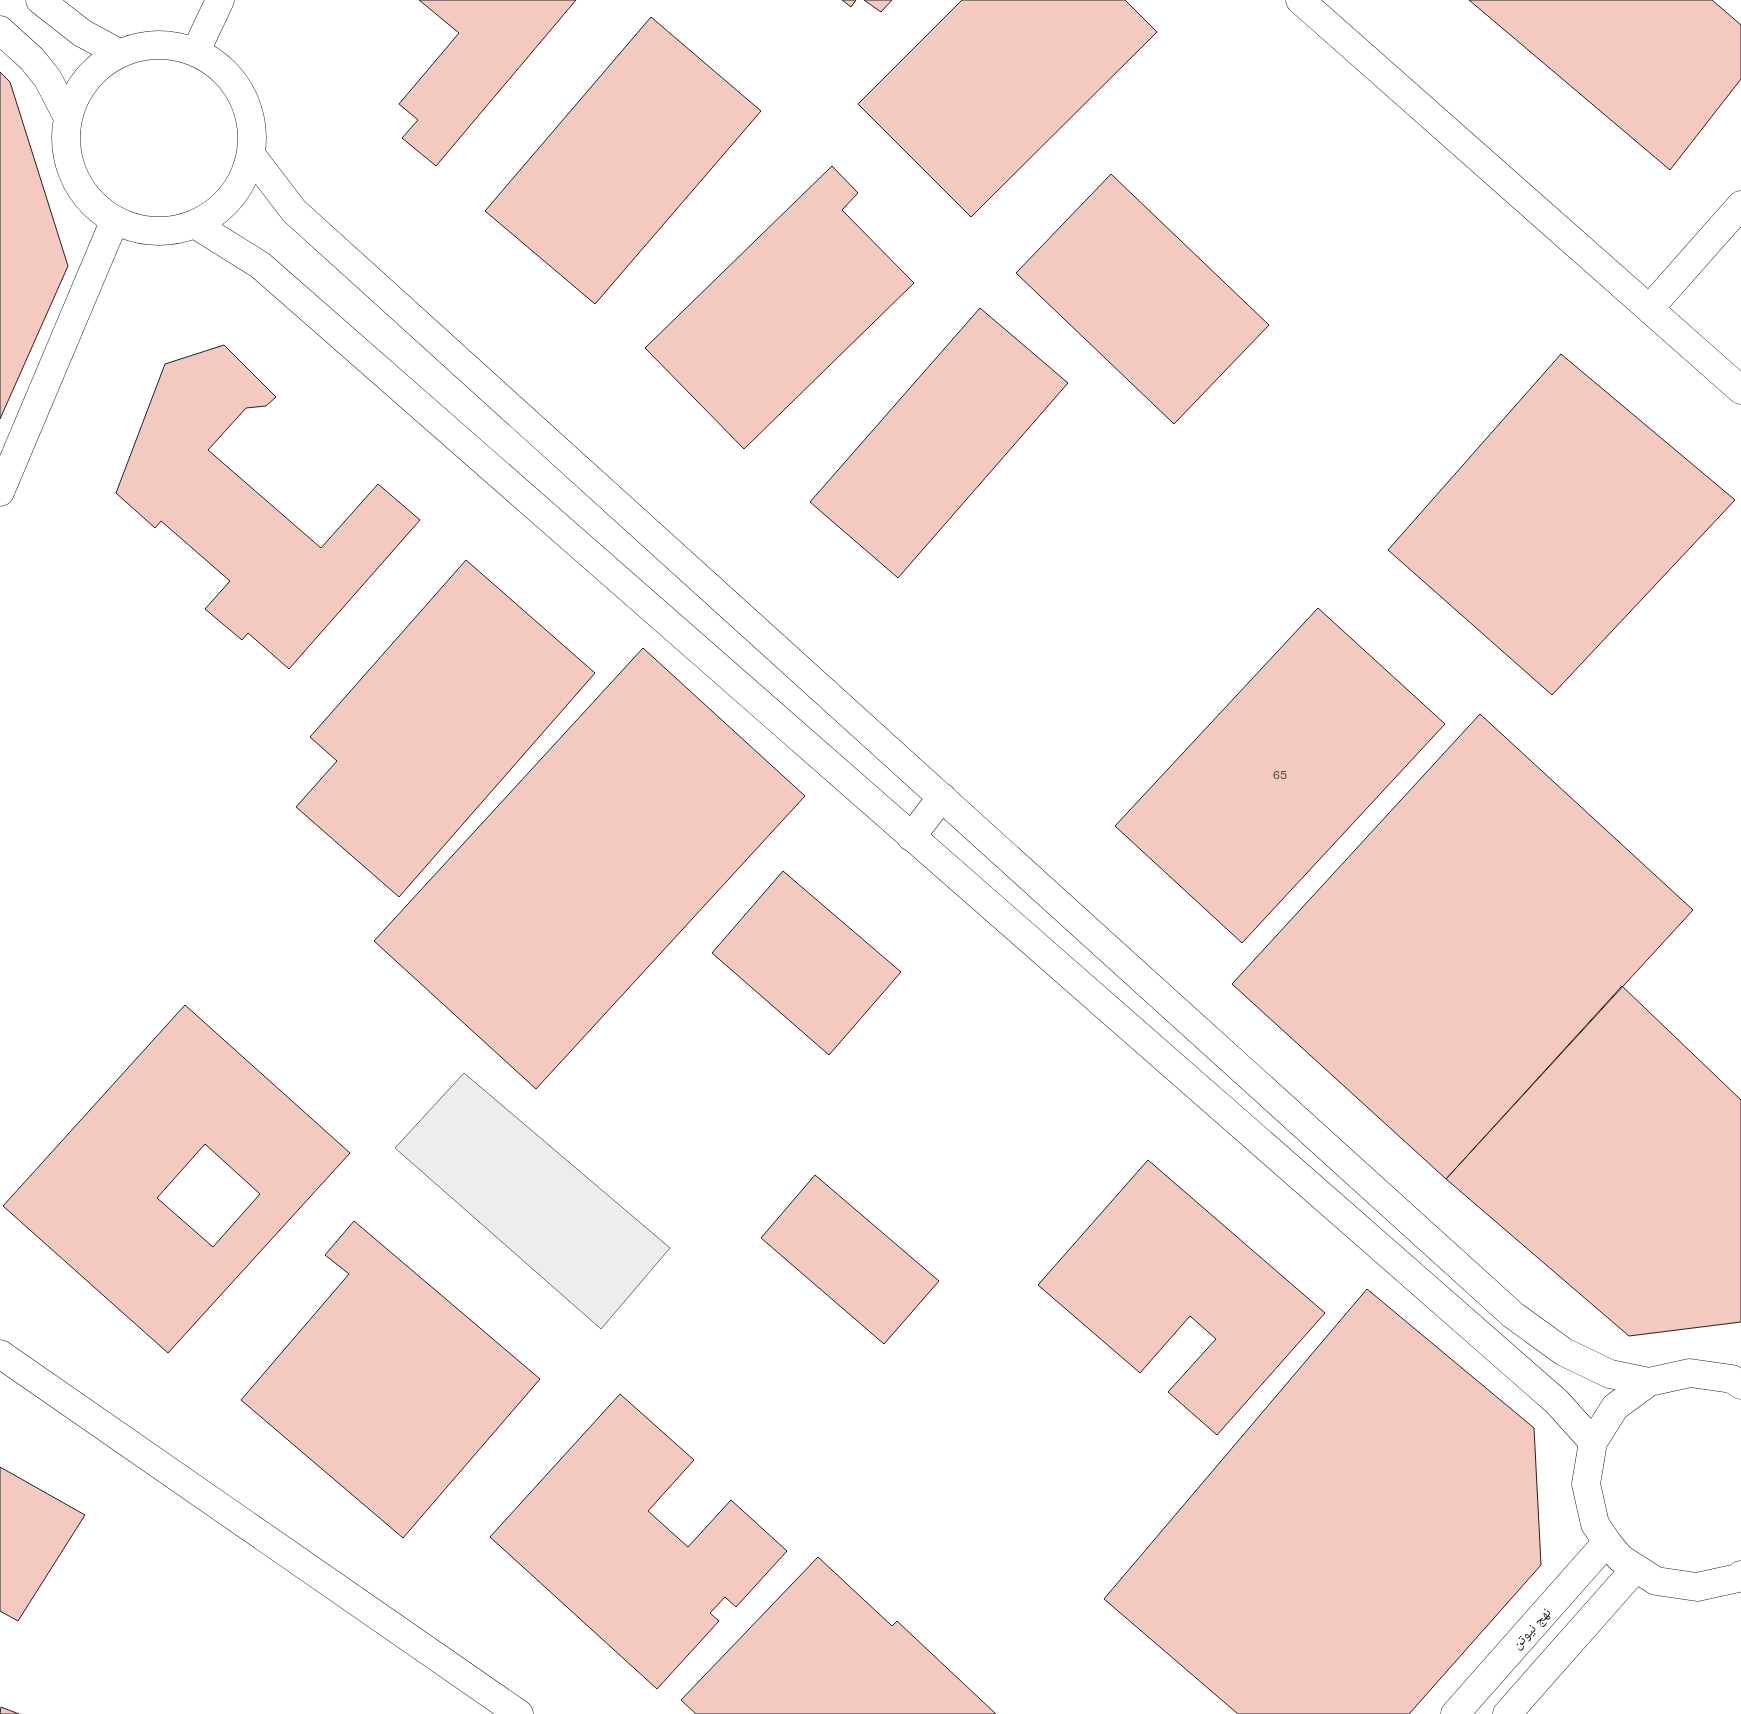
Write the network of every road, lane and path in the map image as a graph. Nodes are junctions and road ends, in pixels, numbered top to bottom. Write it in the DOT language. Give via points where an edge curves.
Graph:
graph roads {
  1 [pos="40,0"];
  2 [pos="220,0"];
  3 [pos="1300,0"];
  4 [pos="0,30"];
  5 [pos="196,51"];
  6 [pos="119,52"];
  7 [pos="67,116"];
  8 [pos="252,156"];
  9 [pos="1741,205"];
  10 [pos="114,222"];
  11 [pos="196,225"];
  12 [pos="1650,308"];
  13 [pos="1741,390"];
  14 [pos="0,492"];
  15 [pos="942,797"];
  16 [pos="911,837"];
  17 [pos="0,1354"];
  18 [pos="1649,1382"];
  19 [pos="1741,1385"];
  20 [pos="1593,1442"];
  21 [pos="1607,1542"];
  22 [pos="1636,1568"];
  23 [pos="1741,1576"];
  24 [pos="519,1714"];
  25 [pos="1455,1714"];
  26 [pos="1507,1714"];
  1 -- 6 [label="street" via="82,33"];
  2 -- 5 [label="street"];
  3 -- 12 [label="street"];
  4 -- 7 [label="street" via="32,59 48,79"];
  5 -- 6 [label="street" via="157,44"];
  5 -- 8 [label="street" via="227,74 247,104"];
  6 -- 7 [label="street" via="95,68 78,90"];
  7 -- 10 [label="street" via="66,158 72,173 82,195"];
  8 -- 11 [label="street" via="246,175 226,206"];
  8 -- 15 [label="street" via="294,211"];
  9 -- 12 [label="street"];
  10 -- 11 [label="street" via="154,233"];
  10 -- 14 [label="street"];
  11 -- 16 [label="street" via="260,265"];
  12 -- 13 [label="street"];
  15 -- 16 [label="street"];
  15 -- 18 [label="street" via="1513,1314 1564,1352 1610,1374"];
  16 -- 20 [label="street" via="1557,1402"];
  17 -- 24 [label="street"];
  18 -- 19 [label="street" via="1690,1373 1732,1379"];
  18 -- 20 [label="street" via="1615,1406"];
  20 -- 21 [label="street" via="1586,1484 1595,1524"];
  21 -- 22 [label="street" via="1620,1558"];
  21 -- 25 [label="street, نهج نيوتن"];
  22 -- 23 [label="street" via="1656,1581 1698,1587"];
  22 -- 26 [label="street"];
}
